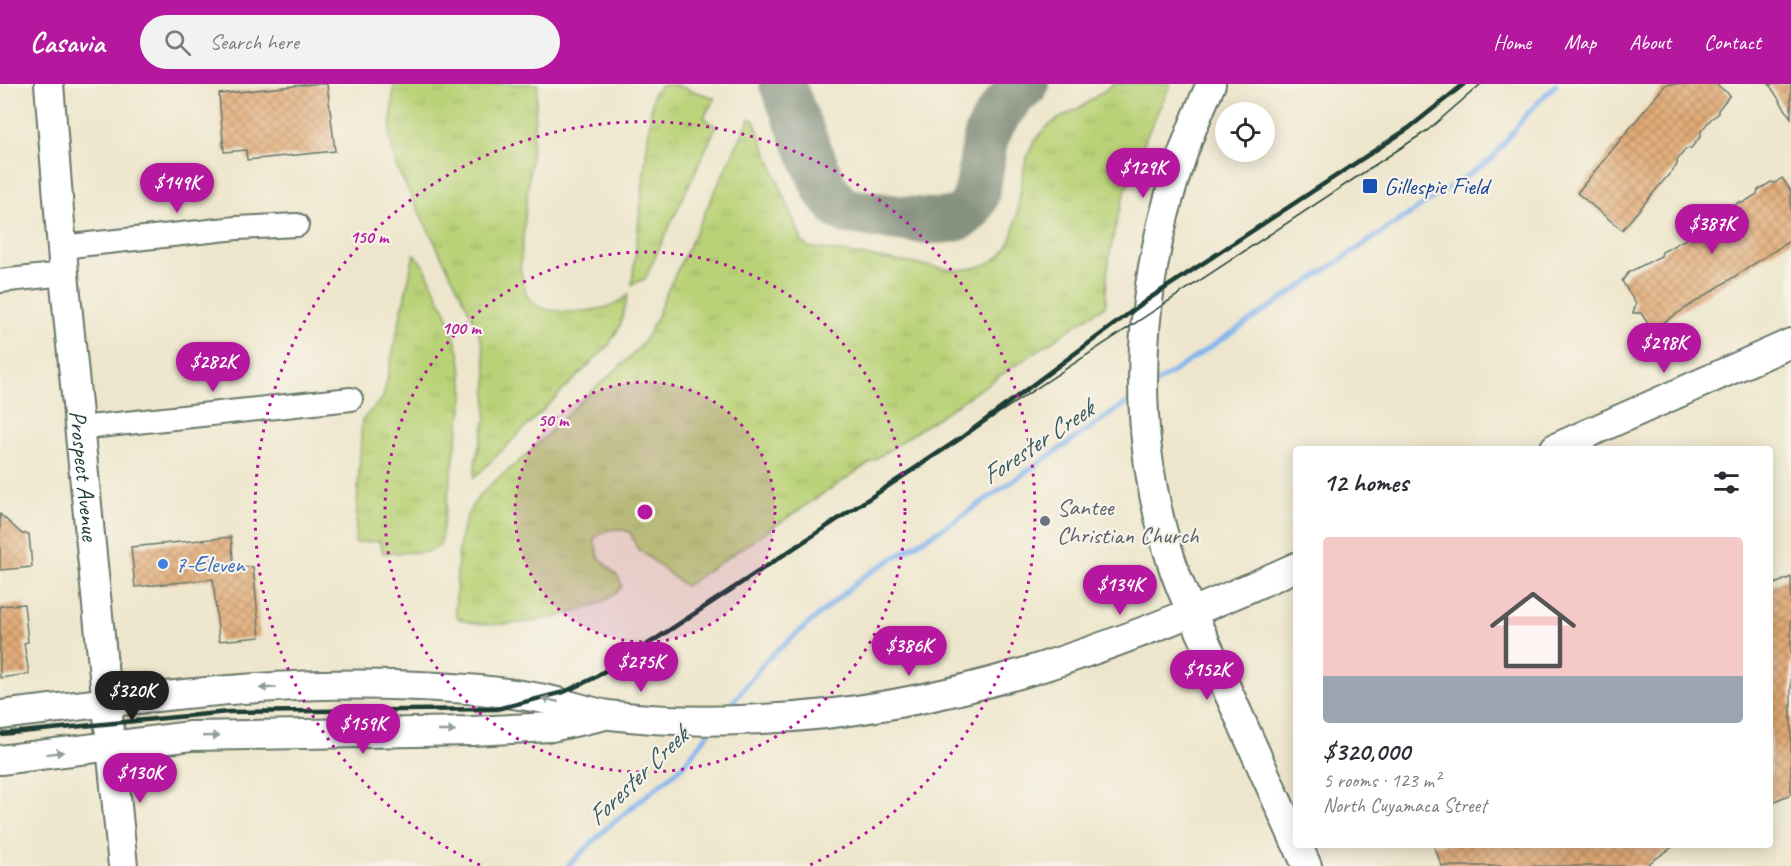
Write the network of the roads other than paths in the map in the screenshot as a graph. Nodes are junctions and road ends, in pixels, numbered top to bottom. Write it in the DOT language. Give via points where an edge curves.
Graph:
graph roads {
  1 [pos="49,84"];
  2 [pos="1211,84"];
  3 [pos="297,225"];
  4 [pos="62,261"];
  5 [pos="0,281"];
  6 [pos="1791,343"];
  7 [pos="351,399"];
  8 [pos="80,428"];
  9 [pos="1559,446"];
  10 [pos="1293,568"];
  11 [pos="1194,613"];
  12 [pos="106,703"];
  13 [pos="606,714"];
  14 [pos="0,715"];
  15 [pos="111,746"];
  16 [pos="0,760"];
  17 [pos="1293,837"];
  18 [pos="1298,848"];
  19 [pos="123,866"];
  20 [pos="1307,866"];
  1 -- 4 [label="main road, Prospect Avenue"];
  2 -- 11 [label="main road" via="1161,221 1150,276 1145,332 1146,439 1151,476 1165,540"];
  3 -- 4 [label="street" via="237,228"];
  4 -- 5 [label="street"];
  4 -- 8 [label="main road, Prospect Avenue"];
  6 -- 9 [label="main road"];
  7 -- 8 [label="street"];
  8 -- 12 [label="main road, Prospect Avenue"];
  10 -- 11 [label="main road"];
  11 -- 13 [label="main road" via="1093,652 989,684 907,701 762,719"];
  11 -- 17 [label="main road"];
  13 -- 12 [label="main road, one-way" via="546,699 437,687 320,686"];
  12 -- 14 [label="main road"];
  12 -- 15 [label="main road, Prospect Avenue"];
  15 -- 13 [label="main road, one-way" via="191,736 551,727"];
  16 -- 15 [label="main road, one-way"];
  15 -- 19 [label="main road, Prospect Avenue"];
  18 -- 20 [label="main road"];
}
